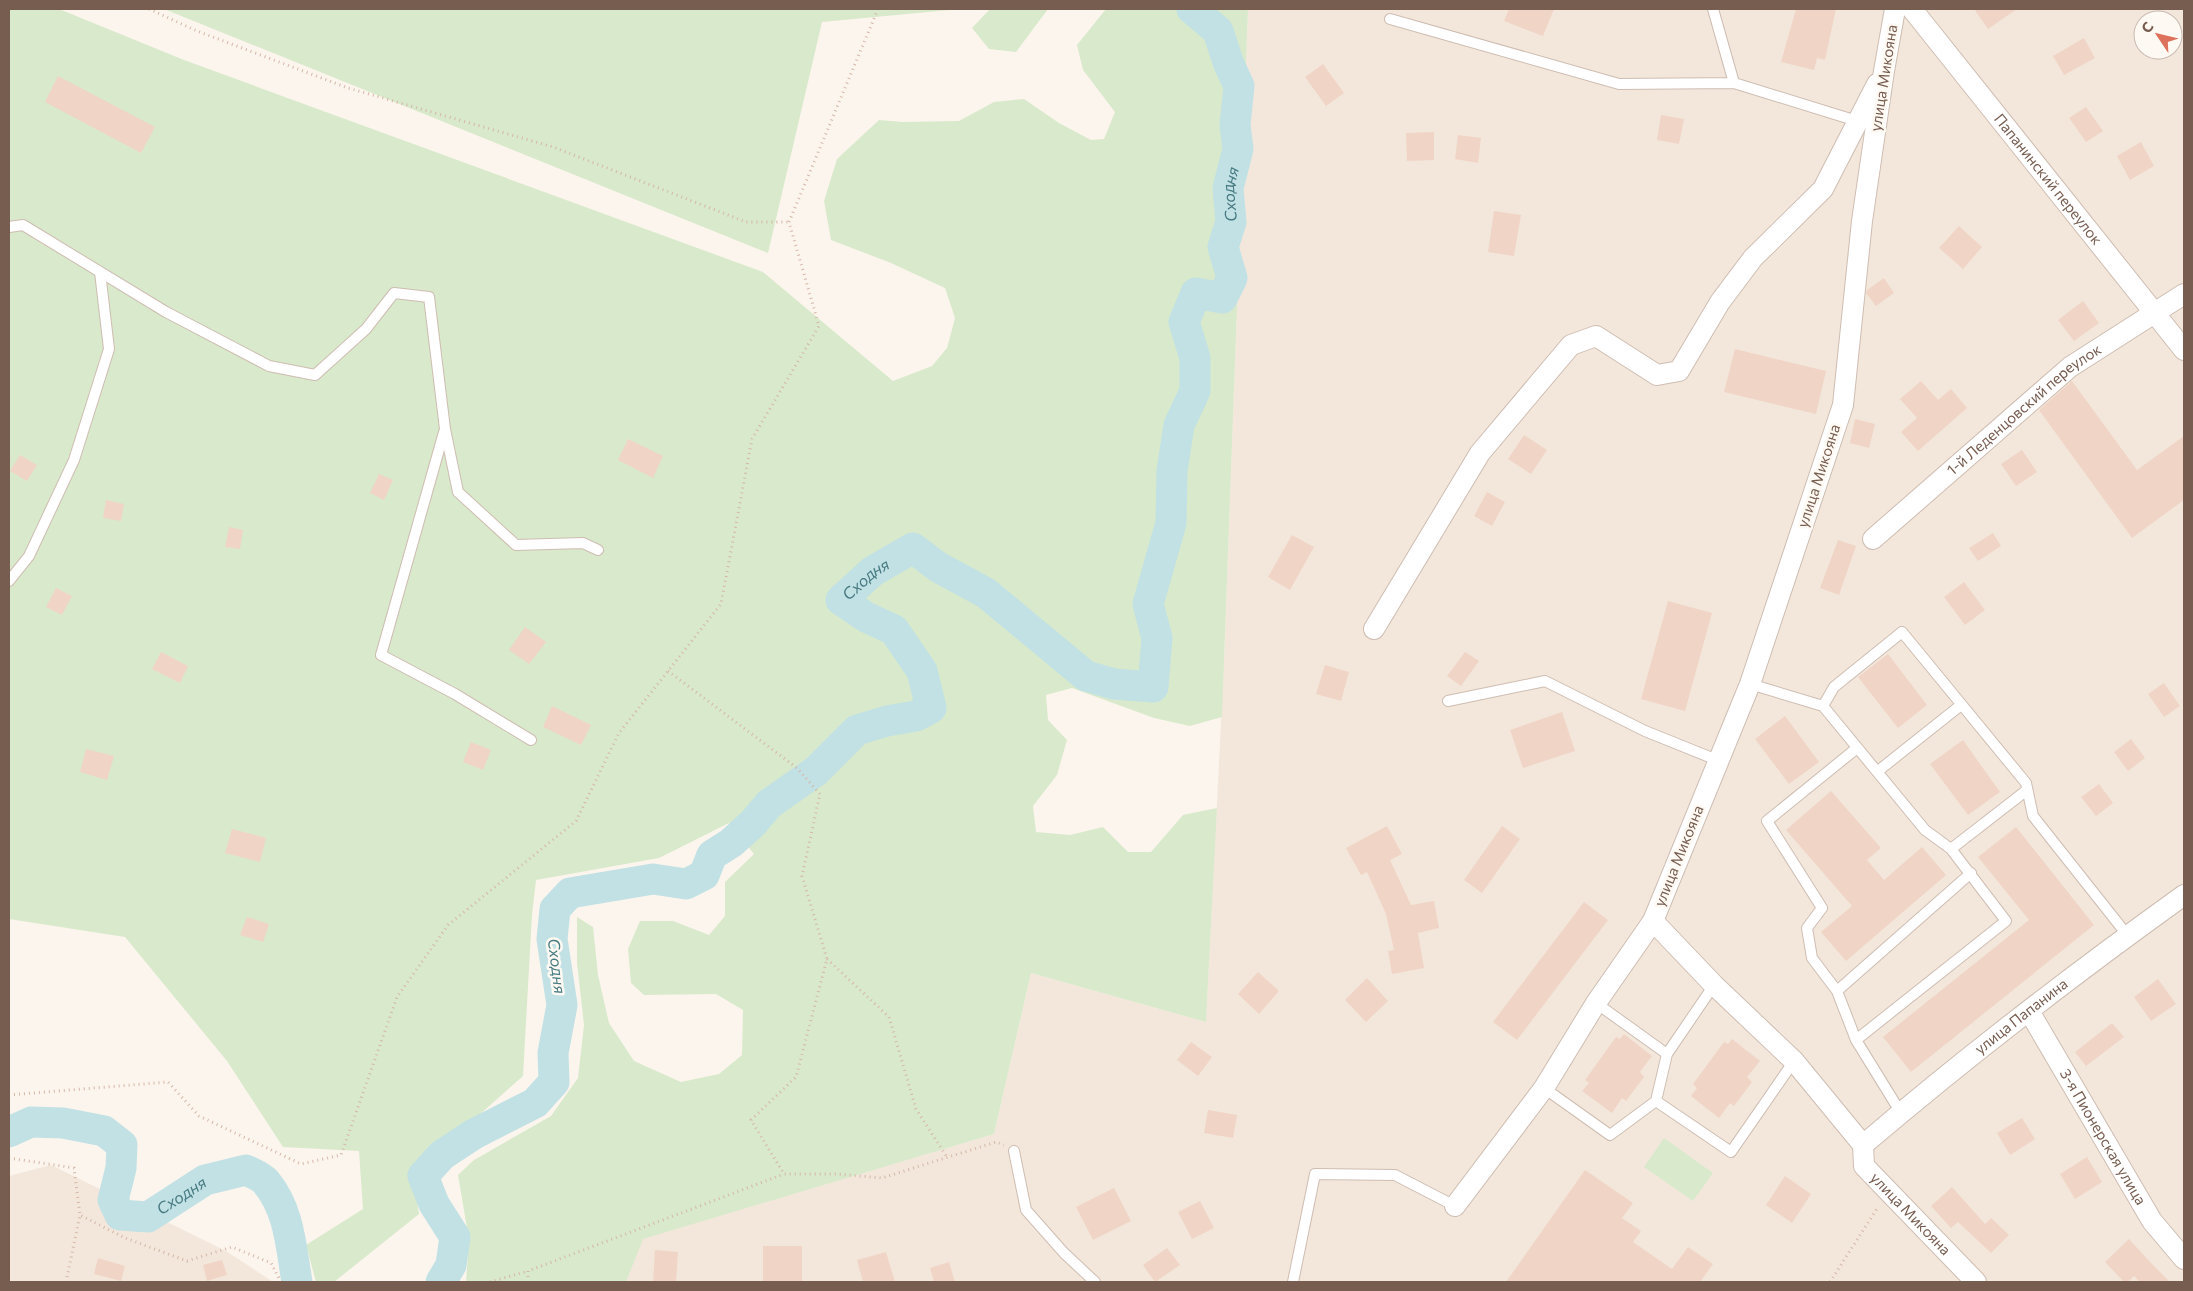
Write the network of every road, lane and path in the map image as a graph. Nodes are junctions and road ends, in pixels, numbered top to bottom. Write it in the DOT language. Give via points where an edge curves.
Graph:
graph roads {
  1 [pos="149,9"];
  2 [pos="878,9"];
  3 [pos="1713,9"];
  4 [pos="1895,9"];
  5 [pos="1912,9"];
  6 [pos="1390,19"];
  7 [pos="1884,71"];
  8 [pos="1734,82"];
  9 [pos="1857,121"];
  10 [pos="789,222"];
  11 [pos="9,227"];
  12 [pos="100,272"];
  13 [pos="2184,294"];
  14 [pos="2155,313"];
  15 [pos="2184,350"];
  16 [pos="445,429"];
  17 [pos="1873,539"];
  18 [pos="598,550"];
  19 [pos="9,581"];
  20 [pos="1374,629"];
  21 [pos="668,671"];
  22 [pos="1750,684"];
  23 [pos="1448,701"];
  24 [pos="1962,705"];
  25 [pos="1823,706"];
  26 [pos="531,740"];
  27 [pos="1857,748"];
  28 [pos="1717,760"];
  29 [pos="1878,771"];
  30 [pos="2026,790"];
  31 [pos="1951,849"];
  32 [pos="1970,873"];
  33 [pos="2184,895"];
  34 [pos="1653,921"];
  35 [pos="2128,936"];
  36 [pos="827,958"];
  37 [pos="1714,985"];
  38 [pos="1836,991"];
  39 [pos="1596,1003"];
  40 [pos="2029,1011"];
  41 [pos="1856,1040"];
  42 [pos="1667,1054"];
  43 [pos="1794,1061"];
  44 [pos="1544,1088"];
  45 [pos="9,1095"];
  46 [pos="1656,1101"];
  47 [pos="1901,1113"];
  48 [pos="1863,1146"];
  49 [pos="1014,1151"];
  50 [pos="947,1157"];
  51 [pos="9,1158"];
  52 [pos="784,1174"];
  53 [pos="1887,1192"];
  54 [pos="1455,1206"];
  55 [pos="80,1215"];
  56 [pos="2184,1259"];
  57 [pos="528,1271"];
  58 [pos="66,1282"];
  59 [pos="281,1282"];
  60 [pos="490,1282"];
  61 [pos="528,1282"];
  62 [pos="1095,1282"];
  63 [pos="1293,1282"];
  64 [pos="1830,1282"];
  65 [pos="1976,1282"];
  1 -- 10 [label="path" via="197,31 348,88 554,147 746,222"];
  2 -- 10 [label="path"];
  3 -- 8 [label="lane"];
  4 -- 7 [label="street, улица Микояна"];
  5 -- 14 [label="street, Папанинский переулок"];
  6 -- 8 [label="lane" via="1619,84"];
  7 -- 9 [label="street"];
  7 -- 22 [label="street, улица Микояна" via="1862,221 1842,405"];
  8 -- 9 [label="lane"];
  9 -- 20 [label="street" via="1823,190 1753,258 1720,302 1679,371 1657,375 1596,336 1571,345 1480,454"];
  10 -- 21 [label="path" via="819,326 752,439 721,604"];
  11 -- 12 [label="lane" via="23,225"];
  12 -- 16 [label="lane" via="166,312 269,366 315,375 366,329 394,293 429,296"];
  12 -- 19 [label="lane" via="109,349 74,460 29,556"];
  13 -- 14 [label="street, 1-й Леденцовский переулок"];
  14 -- 15 [label="street, Папанинский переулок"];
  14 -- 17 [label="street, 1-й Леденцовский переулок" via="2070,367"];
  16 -- 18 [label="lane" via="458,492 516,546 583,542"];
  16 -- 26 [label="lane" via="381,654"];
  21 -- 36 [label="path" via="797,768 820,794 802,876"];
  21 -- 45 [label="path" via="619,733 576,821 448,925 397,997 341,1155 300,1164 199,1116 168,1082"];
  22 -- 25 [label="lane"];
  22 -- 28 [label="street, улица Микояна"];
  23 -- 28 [label="lane" via="1545,681 1645,731"];
  24 -- 25 [label="lane" via="1902,632 1834,687"];
  24 -- 29 [label="lane"];
  24 -- 30 [label="lane" via="2026,783"];
  25 -- 27 [label="lane"];
  27 -- 29 [label="lane"];
  27 -- 38 [label="lane" via="1767,821 1822,908 1808,928 1812,958"];
  28 -- 34 [label="street, улица Микояна"];
  29 -- 31 [label="lane" via="1925,830"];
  30 -- 31 [label="lane"];
  30 -- 35 [label="lane" via="2032,816"];
  31 -- 32 [label="lane"];
  32 -- 38 [label="lane"];
  32 -- 41 [label="lane" via="2006,921"];
  33 -- 35 [label="street, улица Папанина"];
  34 -- 37 [label="street, улица Микояна"];
  34 -- 39 [label="street, улица Микояна"];
  35 -- 40 [label="street, улица Папанина"];
  36 -- 50 [label="path" via="889,1017 916,1109"];
  36 -- 52 [label="path" via="796,1077 752,1120"];
  37 -- 42 [label="lane"];
  37 -- 43 [label="street, улица Микояна"];
  38 -- 41 [label="lane"];
  39 -- 42 [label="lane"];
  39 -- 44 [label="street, улица Микояна"];
  40 -- 47 [label="street, улица Папанина"];
  40 -- 56 [label="street, 3-я Пионерская улица" via="2152,1221"];
  41 -- 47 [label="lane"];
  42 -- 46 [label="lane"];
  43 -- 46 [label="lane" via="1731,1152"];
  43 -- 48 [label="street, улица Микояна"];
  44 -- 46 [label="lane" via="1610,1135"];
  44 -- 54 [label="street, улица Микояна"];
  47 -- 48 [label="street, улица Папанина"];
  48 -- 53 [label="street, улица Микояна" via="1864,1166"];
  49 -- 50 [label="path" via="996,1142"];
  49 -- 62 [label="lane" via="1026,1210"];
  50 -- 52 [label="path" via="882,1178"];
  51 -- 55 [label="path" via="74,1168"];
  52 -- 57 [label="path"];
  53 -- 64 [label="path"];
  53 -- 65 [label="street, улица Микояна"];
  54 -- 63 [label="lane" via="1395,1175 1315,1174"];
  55 -- 58 [label="path"];
  55 -- 59 [label="path" via="125,1238 187,1261 232,1247 271,1263"];
  57 -- 60 [label="path"];
  57 -- 61 [label="path"];
}
